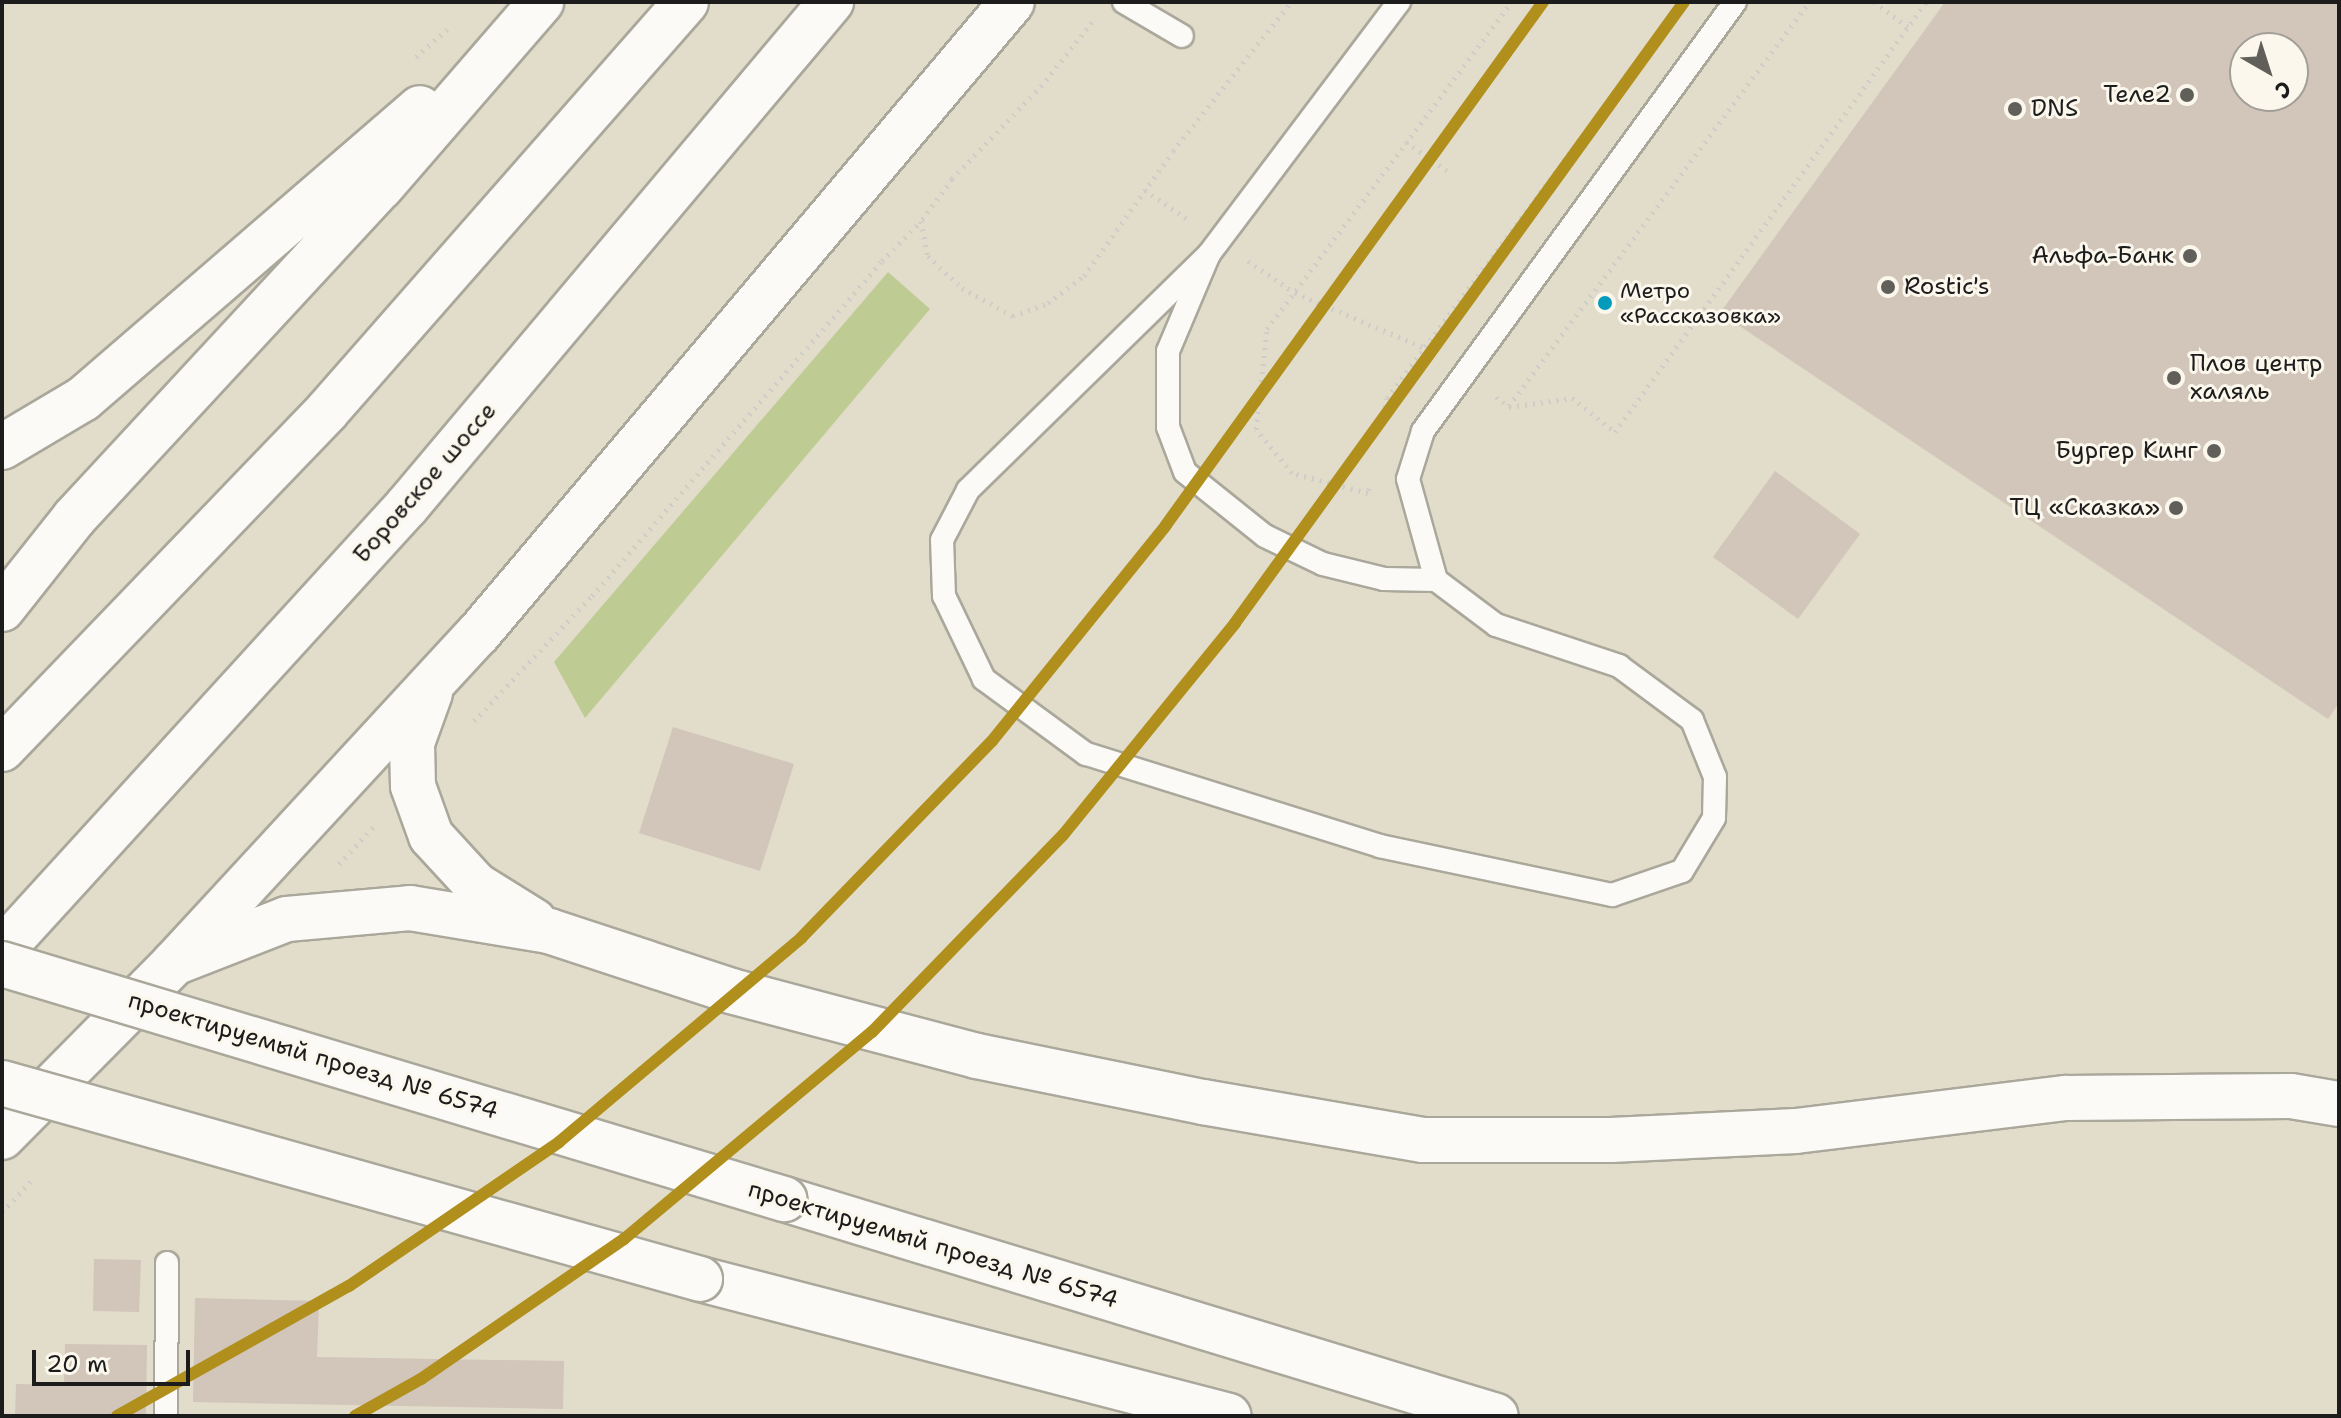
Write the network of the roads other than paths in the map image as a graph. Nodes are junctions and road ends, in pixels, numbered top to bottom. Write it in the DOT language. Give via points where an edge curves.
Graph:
graph roads {
  1 [pos="686,2"];
  2 [pos="831,2"];
  3 [pos="1012,2"];
  4 [pos="1124,2"];
  5 [pos="1399,2"];
  6 [pos="1735,2"];
  7 [pos="539,4"];
  8 [pos="1182,36"];
  9 [pos="1214,248"];
  10 [pos="2,447"];
  11 [pos="1436,580"];
  12 [pos="2,609"];
  13 [pos="433,683"];
  14 [pos="2,749"];
  15 [pos="549,931"];
  16 [pos="2,950"];
  17 [pos="174,963"];
  18 [pos="2,964"];
  19 [pos="2,1083"];
  20 [pos="2339,1104"];
  21 [pos="2,1137"];
  22 [pos="167,1263"];
  23 [pos="166,1416"];
  24 [pos="1229,1416"];
  25 [pos="1496,1416"];
  1 -- 14 [label="main road" via="327,411"];
  2 -- 16 [label="main road, Боровское шоссе" via="407,506"];
  3 -- 13 [label="main road"];
  4 -- 8 [label="lane"];
  5 -- 9 [label="lane"];
  6 -- 11 [label="lane" via="1423,431 1408,479"];
  7 -- 10 [label="main road" via="83,399"];
  7 -- 12 [label="main road" via="381,187 74,518"];
  9 -- 11 [label="lane" via="1168,351 1168,427 1185,472 1265,536 1323,564 1384,579"];
  9 -- 11 [label="lane" via="968,490 942,540 944,596 984,679 1086,754 1380,846 1612,895 1682,871 1714,818 1715,777 1692,720 1619,666 1496,625"];
  13 -- 15 [label="main road" via="412,743 413,786 431,836 476,885"];
  13 -- 17 [label="main road"];
  15 -- 17 [label="main road" via="410,908 287,919"];
  15 -- 20 [label="main road" via="731,991 977,1056 1423,1140 1611,1140 1796,1131 2066,1098 2291,1096"];
  17 -- 21 [label="main road"];
  18 -- 25 [label="main road, проектируемый проезд № 6574, bridge"];
  19 -- 24 [label="main road, bridge" via="700,1279"];
  22 -- 23 [label="lane"];
}
